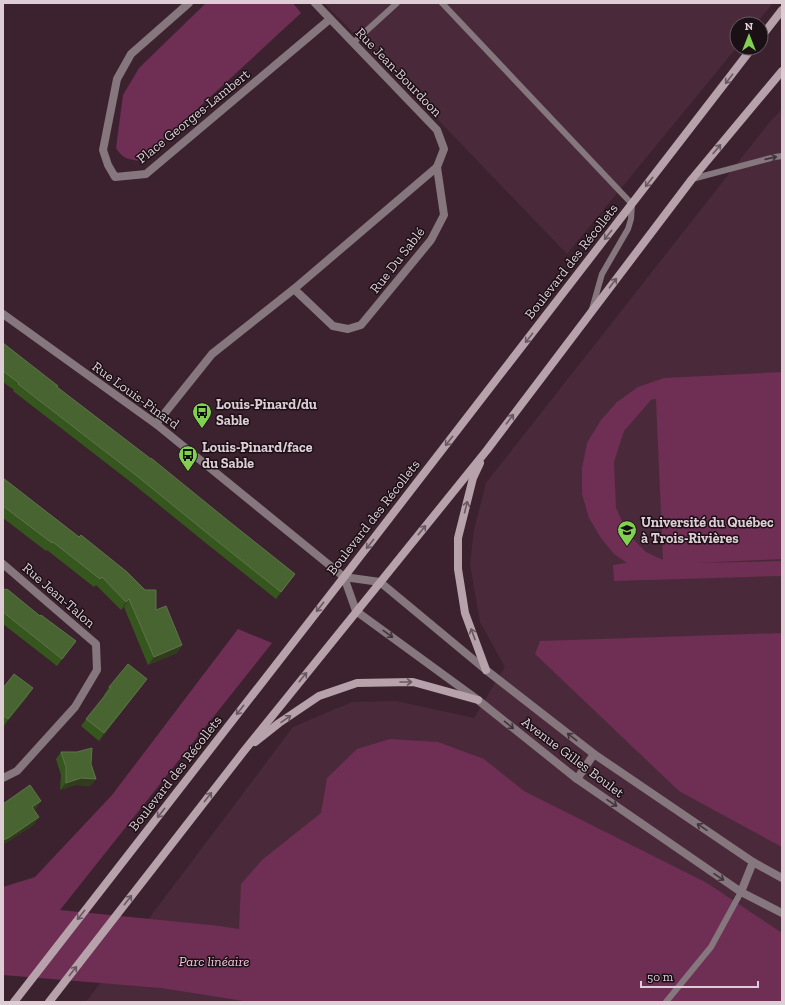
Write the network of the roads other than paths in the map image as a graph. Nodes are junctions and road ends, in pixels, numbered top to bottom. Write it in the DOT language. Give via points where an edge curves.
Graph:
graph roads {
  1 [pos="189,3"];
  2 [pos="315,3"];
  3 [pos="397,3"];
  4 [pos="442,3"];
  5 [pos="782,10"];
  6 [pos="330,19"];
  7 [pos="769,27"];
  8 [pos="353,43"];
  9 [pos="746,56"];
  10 [pos="782,71"];
  11 [pos="782,156"];
  12 [pos="437,167"];
  13 [pos="692,179"];
  14 [pos="632,204"];
  15 [pos="294,289"];
  16 [pos="3,314"];
  17 [pos="590,314"];
  18 [pos="156,424"];
  19 [pos="487,450"];
  20 [pos="3,564"];
  21 [pos="344,577"];
  22 [pos="380,582"];
  23 [pos="356,611"];
  24 [pos="486,670"];
  25 [pos="478,700"];
  26 [pos="244,751"];
  27 [pos="594,754"];
  28 [pos="3,778"];
  29 [pos="577,779"];
  30 [pos="752,862"];
  31 [pos="782,878"];
  32 [pos="741,892"];
  33 [pos="782,913"];
  34 [pos="14,1002"];
  35 [pos="49,1002"];
  36 [pos="666,1002"];
  1 -- 6 [label="street, Place Georges-Lambert" via="132,54 117,79 103,150 115,177 146,174"];
  2 -- 6 [label="street, Rue Jean-Bourdoon"];
  3 -- 8 [label="lane"];
  4 -- 14 [label="lane"];
  5 -- 7 [label="main road"];
  6 -- 8 [label="street, Rue Jean-Bourdoon"];
  8 -- 12 [label="street, Rue Jean-Bourdoon" via="437,130 444,149"];
  9 -- 14 [label="main road, Boulevard des Récollets, one-way"];
  13 -- 10 [label="main road, one-way"];
  13 -- 11 [label="lane, one-way"];
  12 -- 15 [label="street"];
  12 -- 15 [label="street, Rue Du Sablé" via="444,215 431,240 361,325 348,329 333,326"];
  17 -- 13 [label="main road, one-way"];
  14 -- 17 [label="lane" via="628,229 602,274"];
  14 -- 21 [label="main road, Boulevard des Récollets, one-way"];
  15 -- 18 [label="street" via="212,354"];
  16 -- 18 [label="street, Rue Louis-Pinard"];
  19 -- 17 [label="main road, one-way"];
  18 -- 21 [label="street, Rue Louis-Pinard"];
  22 -- 19 [label="main road, one-way"];
  24 -- 19 [label="main road, one-way" via="465,613 458,569 458,538 473,478"];
  20 -- 28 [label="street, Rue Jean-Talon" via="96,644 97,670 75,707 17,771"];
  21 -- 22 [label="street"];
  21 -- 23 [label="street"];
  21 -- 34 [label="main road, Boulevard des Récollets, one-way"];
  22 -- 23 [label="main road"];
  22 -- 24 [label="street, Avenue Gilles Boulet"];
  23 -- 25 [label="street, Avenue Gilles Boulet, one-way"];
  26 -- 23 [label="main road, one-way"];
  27 -- 24 [label="street, Avenue Gilles Boulet, one-way"];
  26 -- 25 [label="main road, one-way" via="319,696 357,683 413,682"];
  25 -- 29 [label="street, Avenue Gilles Boulet, one-way"];
  35 -- 26 [label="main road, one-way"];
  27 -- 29 [label="street"];
  30 -- 27 [label="street, Avenue Gilles Boulet, one-way"];
  29 -- 32 [label="street, Avenue Gilles Boulet, one-way"];
  30 -- 31 [label="street, Avenue Gilles Boulet"];
  30 -- 32 [label="street"];
  32 -- 33 [label="street, Avenue Gilles Boulet"];
  32 -- 36 [label="lane" via="711,947"];
}
